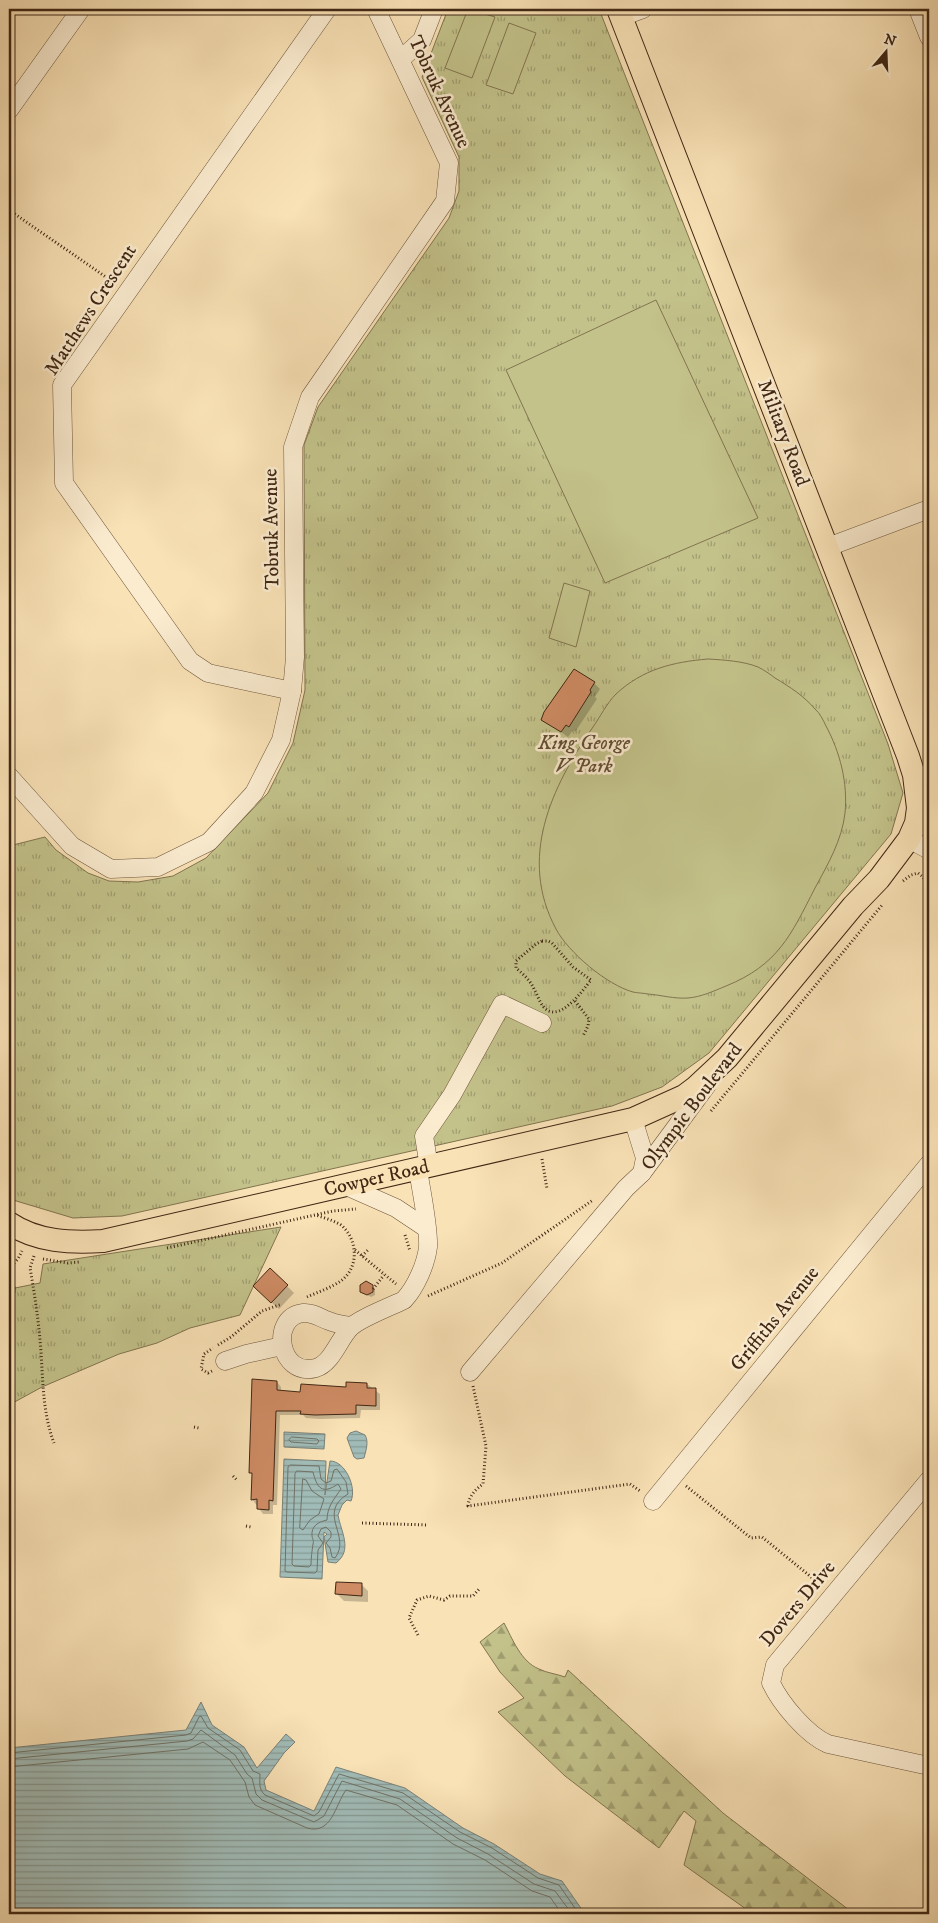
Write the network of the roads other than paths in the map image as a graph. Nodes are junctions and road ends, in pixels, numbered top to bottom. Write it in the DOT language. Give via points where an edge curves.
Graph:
graph roads {
  1 [pos="80,9"];
  2 [pos="326,9"];
  3 [pos="376,9"];
  4 [pos="434,9"];
  5 [pos="643,9"];
  6 [pos="918,9"];
  7 [pos="619,13"];
  8 [pos="929,37"];
  9 [pos="401,59"];
  10 [pos="9,110"];
  11 [pos="929,509"];
  12 [pos="828,547"];
  13 [pos="292,691"];
  14 [pos="9,776"];
  15 [pos="910,839"];
  16 [pos="929,850"];
  17 [pos="542,1023"];
  18 [pos="727,1058"];
  19 [pos="633,1119"];
  20 [pos="929,1164"];
  21 [pos="424,1168"];
  22 [pos="642,1173"];
  23 [pos="344,1185"];
  24 [pos="9,1223"];
  25 [pos="426,1228"];
  26 [pos="351,1326"];
  27 [pos="282,1346"];
  28 [pos="225,1361"];
  29 [pos="470,1372"];
  30 [pos="929,1480"];
  31 [pos="653,1501"];
  32 [pos="929,1766"];
  1 -- 10 [label="street"];
  2 -- 13 [label="street, Matthews Crescent" via="62,385 64,483 190,661 208,673"];
  3 -- 9 [label="street, Tobruk Avenue"];
  4 -- 9 [label="street" via="422,40"];
  5 -- 7 [label="street"];
  6 -- 8 [label="street"];
  7 -- 12 [label="main road, Military Road"];
  9 -- 13 [label="street, Tobruk Avenue" via="449,163 445,201 310,397 292,447 295,657"];
  11 -- 12 [label="street"];
  12 -- 15 [label="main road, Military Road" via="914,775 918,808"];
  13 -- 14 [label="street, Tobruk Avenue" via="281,740 254,793 209,842 158,868 111,870 72,846"];
  15 -- 16 [label="street"];
  15 -- 18 [label="main road, Olympic Boulevard"];
  17 -- 21 [label="street" via="502,1004 452,1095 424,1136"];
  18 -- 19 [label="main road, Cowper Road" via="684,1096"];
  18 -- 22 [label="street, Olympic Boulevard"];
  19 -- 21 [label="main road, Cowper Road"];
  19 -- 22 [label="street" via="645,1158"];
  20 -- 31 [label="street, Griffiths Avenue"];
  21 -- 23 [label="main road, Cowper Road"];
  21 -- 25 [label="street"];
  22 -- 29 [label="street, Olympic Boulevard"];
  23 -- 24 [label="main road, Cowper Road" via="103,1241 72,1243 53,1240"];
  23 -- 25 [label="street" via="396,1208"];
  25 -- 26 [label="street" via="428,1248 419,1278 410,1294"];
  26 -- 27 [label="street" via="302,1313 286,1325"];
  26 -- 27 [label="street" via="327,1359 316,1368 308,1369 292,1362"];
  27 -- 28 [label="street"];
  30 -- 32 [label="street, Dovers Drive" via="775,1665 770,1683 777,1695 819,1740"];
}
